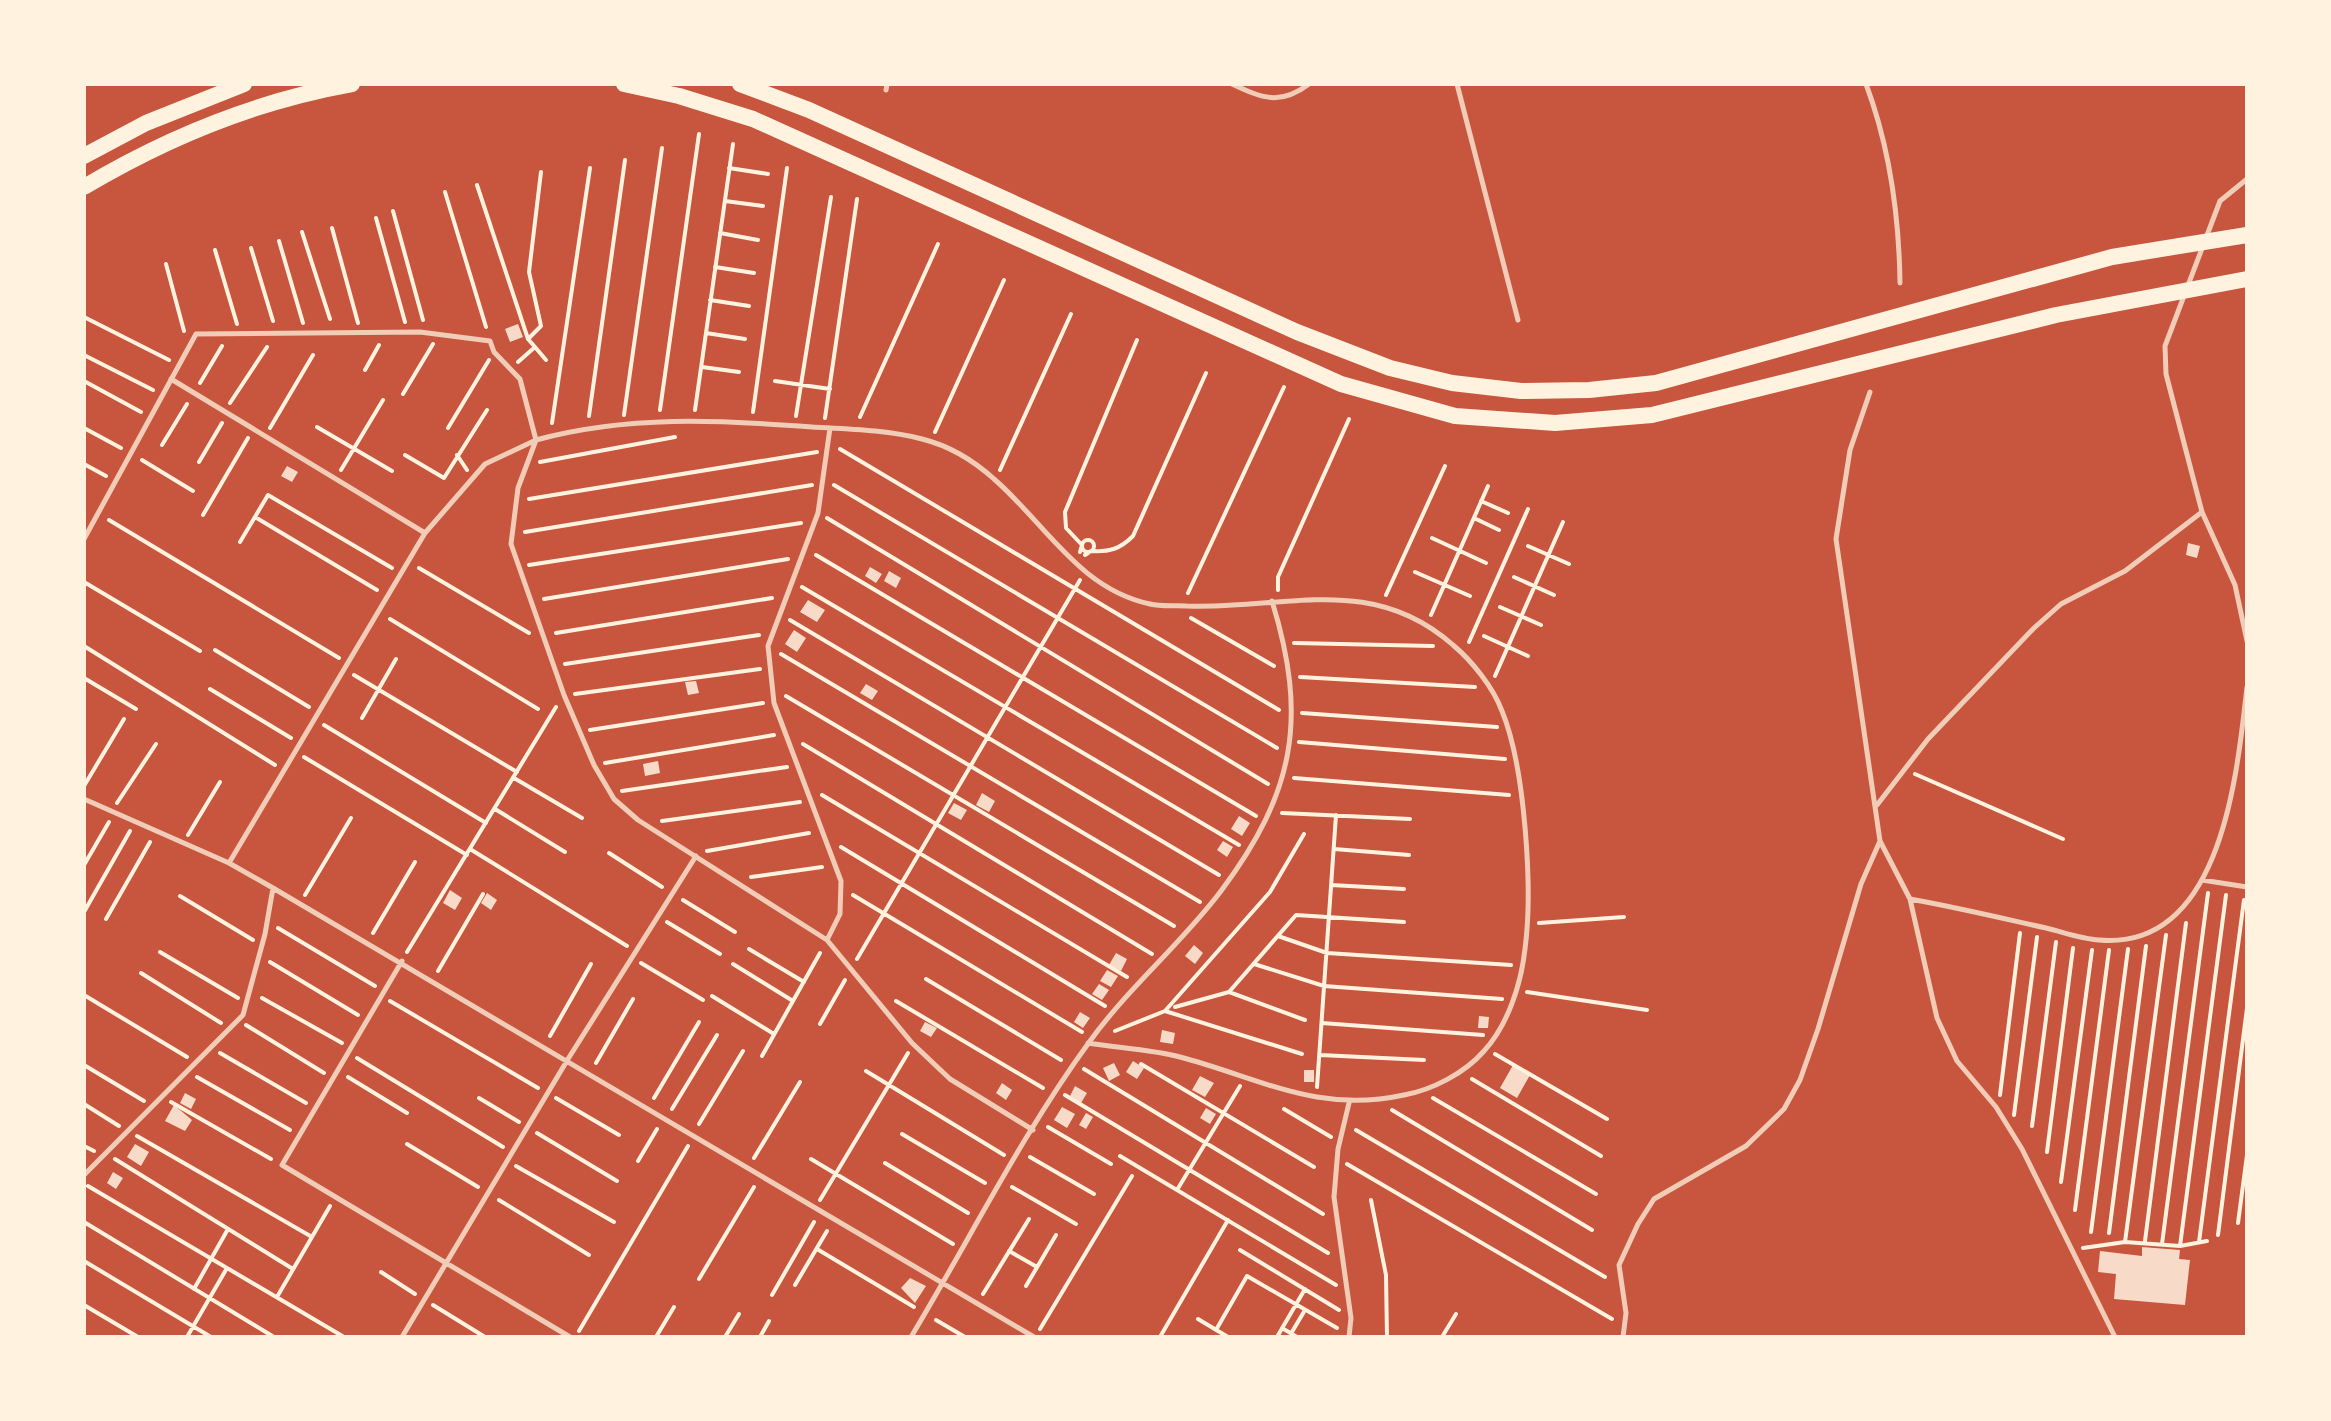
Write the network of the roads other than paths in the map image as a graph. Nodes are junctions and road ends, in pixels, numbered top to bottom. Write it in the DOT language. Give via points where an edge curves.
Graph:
graph roads {
  1 [pos="244,84"];
  2 [pos="352,84"];
  3 [pos="624,84"];
  4 [pos="740,84"];
  5 [pos="773,84"];
  6 [pos="1232,84"];
  7 [pos="1309,84"];
  8 [pos="1457,84"];
  9 [pos="1866,84"];
  10 [pos="846,128"];
  11 [pos="84,156"];
  12 [pos="2247,179"];
  13 [pos="84,187"];
  14 [pos="2247,235"];
  15 [pos="2247,279"];
  16 [pos="1900,283"];
  17 [pos="1518,320"];
  18 [pos="171,379"];
  19 [pos="1870,392"];
  20 [pos="827,428"];
  21 [pos="536,440"];
  22 [pos="2202,512"];
  23 [pos="425,533"];
  24 [pos="84,539"];
  25 [pos="1276,601"];
  26 [pos="2247,641"];
  27 [pos="2247,687"];
  28 [pos="84,799"];
  29 [pos="1876,807"];
  30 [pos="1880,841"];
  31 [pos="694,855"];
  32 [pos="229,863"];
  33 [pos="2202,880"];
  34 [pos="2246,887"];
  35 [pos="273,888"];
  36 [pos="1910,899"];
  37 [pos="827,940"];
  38 [pos="402,961"];
  39 [pos="1090,1041"];
  40 [pos="568,1059"];
  41 [pos="1349,1103"];
  42 [pos="1033,1130"];
  43 [pos="84,1175"];
  44 [pos="445,1262"];
  45 [pos="943,1283"];
  46 [pos="1349,1336"];
  47 [pos="402,1337"];
  48 [pos="573,1337"];
  49 [pos="911,1337"];
  50 [pos="1035,1337"];
  51 [pos="1623,1337"];
  52 [pos="2115,1337"];
  1 -- 11 [label="highway" via="146,123"];
  2 -- 13 [label="highway" via="220,120 152,149"];
  3 -- 15 [label="highway" via="717,106 765,124 1341,384 1455,416 1555,423 1652,415 2056,315"];
  4 -- 10 [label="highway"];
  5 -- 10 [label="highway"];
  6 -- 7 [label="lane" via="1265,100 1296,94"];
  8 -- 17 [label="lane"];
  9 -- 16 [label="lane" via="1878,115 1899,217"];
  10 -- 14 [label="highway" via="1337,349 1421,377 1521,391 1656,383 2112,257"];
  12 -- 22 [label="lane" via="2220,201 2165,346 2176,416"];
  18 -- 21 [label="lane" via="196,334 427,333 490,341 520,379"];
  18 -- 23 [label="lane"];
  18 -- 24 [label="lane"];
  19 -- 29 [label="lane" via="1850,450 1836,539"];
  20 -- 21 [label="lane" via="658,420 587,427"];
  20 -- 25 [label="lane" via="930,442 959,452 996,480 1099,583 1150,604"];
  20 -- 37 [label="lane" via="816,521 768,647 774,701 841,887 840,914"];
  21 -- 23 [label="lane" via="485,464"];
  21 -- 31 [label="lane" via="516,501 511,544 544,643 610,793 644,824"];
  22 -- 26 [label="lane" via="2235,585"];
  22 -- 29 [label="lane" via="2125,571 2061,604 2033,629 1903,769"];
  23 -- 32 [label="lane"];
  25 -- 39 [label="lane" via="1291,676 1291,741 1265,821 1228,881"];
  25 -- 41 [label="lane" via="1335,598 1381,605 1427,625 1456,646 1490,688 1516,760 1525,924 1512,1000 1486,1048 1459,1071 1420,1090"];
  27 -- 33 [label="lane" via="2235,791"];
  28 -- 32 [label="lane"];
  29 -- 30 [label="lane"];
  30 -- 36 [label="lane"];
  30 -- 51 [label="lane" via="1861,884 1800,1080 1784,1109 1746,1146 1654,1199 1619,1265 1626,1313"];
  31 -- 37 [label="lane"];
  31 -- 40 [label="lane"];
  32 -- 35 [label="lane"];
  33 -- 34 [label="lane"];
  33 -- 36 [label="lane" via="2168,923 2147,935 2111,939"];
  35 -- 38 [label="lane"];
  35 -- 43 [label="lane" via="243,1015"];
  36 -- 52 [label="lane" via="1937,1018 1957,1061 2012,1133"];
  37 -- 42 [label="lane" via="950,1079"];
  38 -- 40 [label="lane"];
  38 -- 44 [label="lane" via="282,1165"];
  39 -- 41 [label="lane" via="1174,1055 1297,1095"];
  39 -- 42 [label="lane"];
  40 -- 44 [label="lane"];
  40 -- 45 [label="lane"];
  41 -- 46 [label="lane" via="1334,1197"];
  42 -- 45 [label="lane"];
  44 -- 47 [label="lane"];
  44 -- 48 [label="lane"];
  45 -- 49 [label="lane"];
  45 -- 50 [label="lane"];
}
